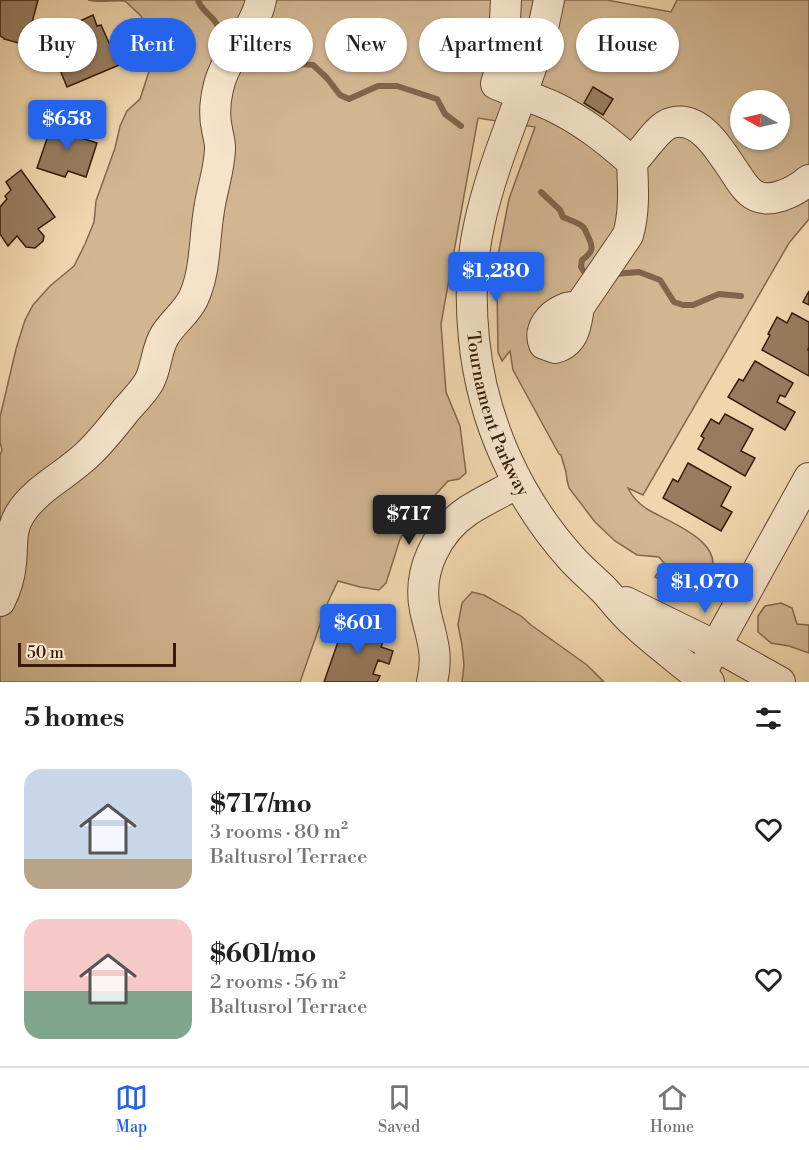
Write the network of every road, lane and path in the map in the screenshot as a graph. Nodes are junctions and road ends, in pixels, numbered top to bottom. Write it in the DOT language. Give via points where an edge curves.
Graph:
graph roads {
  1 [pos="506,0"];
  2 [pos="549,0"];
  3 [pos="256,13"];
  4 [pos="521,94"];
  5 [pos="632,162"];
  6 [pos="809,180"];
  7 [pos="582,303"];
  8 [pos="809,478"];
  9 [pos="518,483"];
  10 [pos="606,592"];
  11 [pos="0,601"];
  12 [pos="716,646"];
  13 [pos="701,680"];
  14 [pos="432,682"];
  15 [pos="780,682"];
  1 -- 4 [label="street" via="503,58 496,84"];
  2 -- 4 [label="street, Tournament Parkway" via="537,51"];
  3 -- 11 [label="street" via="218,87 215,113 219,153 193,298 164,336 146,387 92,451 43,489 20,514 13,531 9,582"];
  4 -- 5 [label="street" via="586,125"];
  4 -- 9 [label="street, Tournament Parkway" via="479,223 472,301 477,363 487,409"];
  5 -- 6 [label="street" via="663,127 679,121 704,131 743,185 756,196 784,195"];
  5 -- 7 [label="street" via="628,235"];
  8 -- 12 [label="street"];
  9 -- 10 [label="street, Tournament Parkway" via="559,543"];
  9 -- 14 [label="street" via="469,510 451,525 427,565 425,608 435,657"];
  10 -- 12 [label="street, Tournament Parkway"];
  10 -- 13 [label="street, Tournament Parkway" via="631,621"];
  12 -- 13 [label="street"];
  12 -- 15 [label="street, Tournament Parkway"];
}
